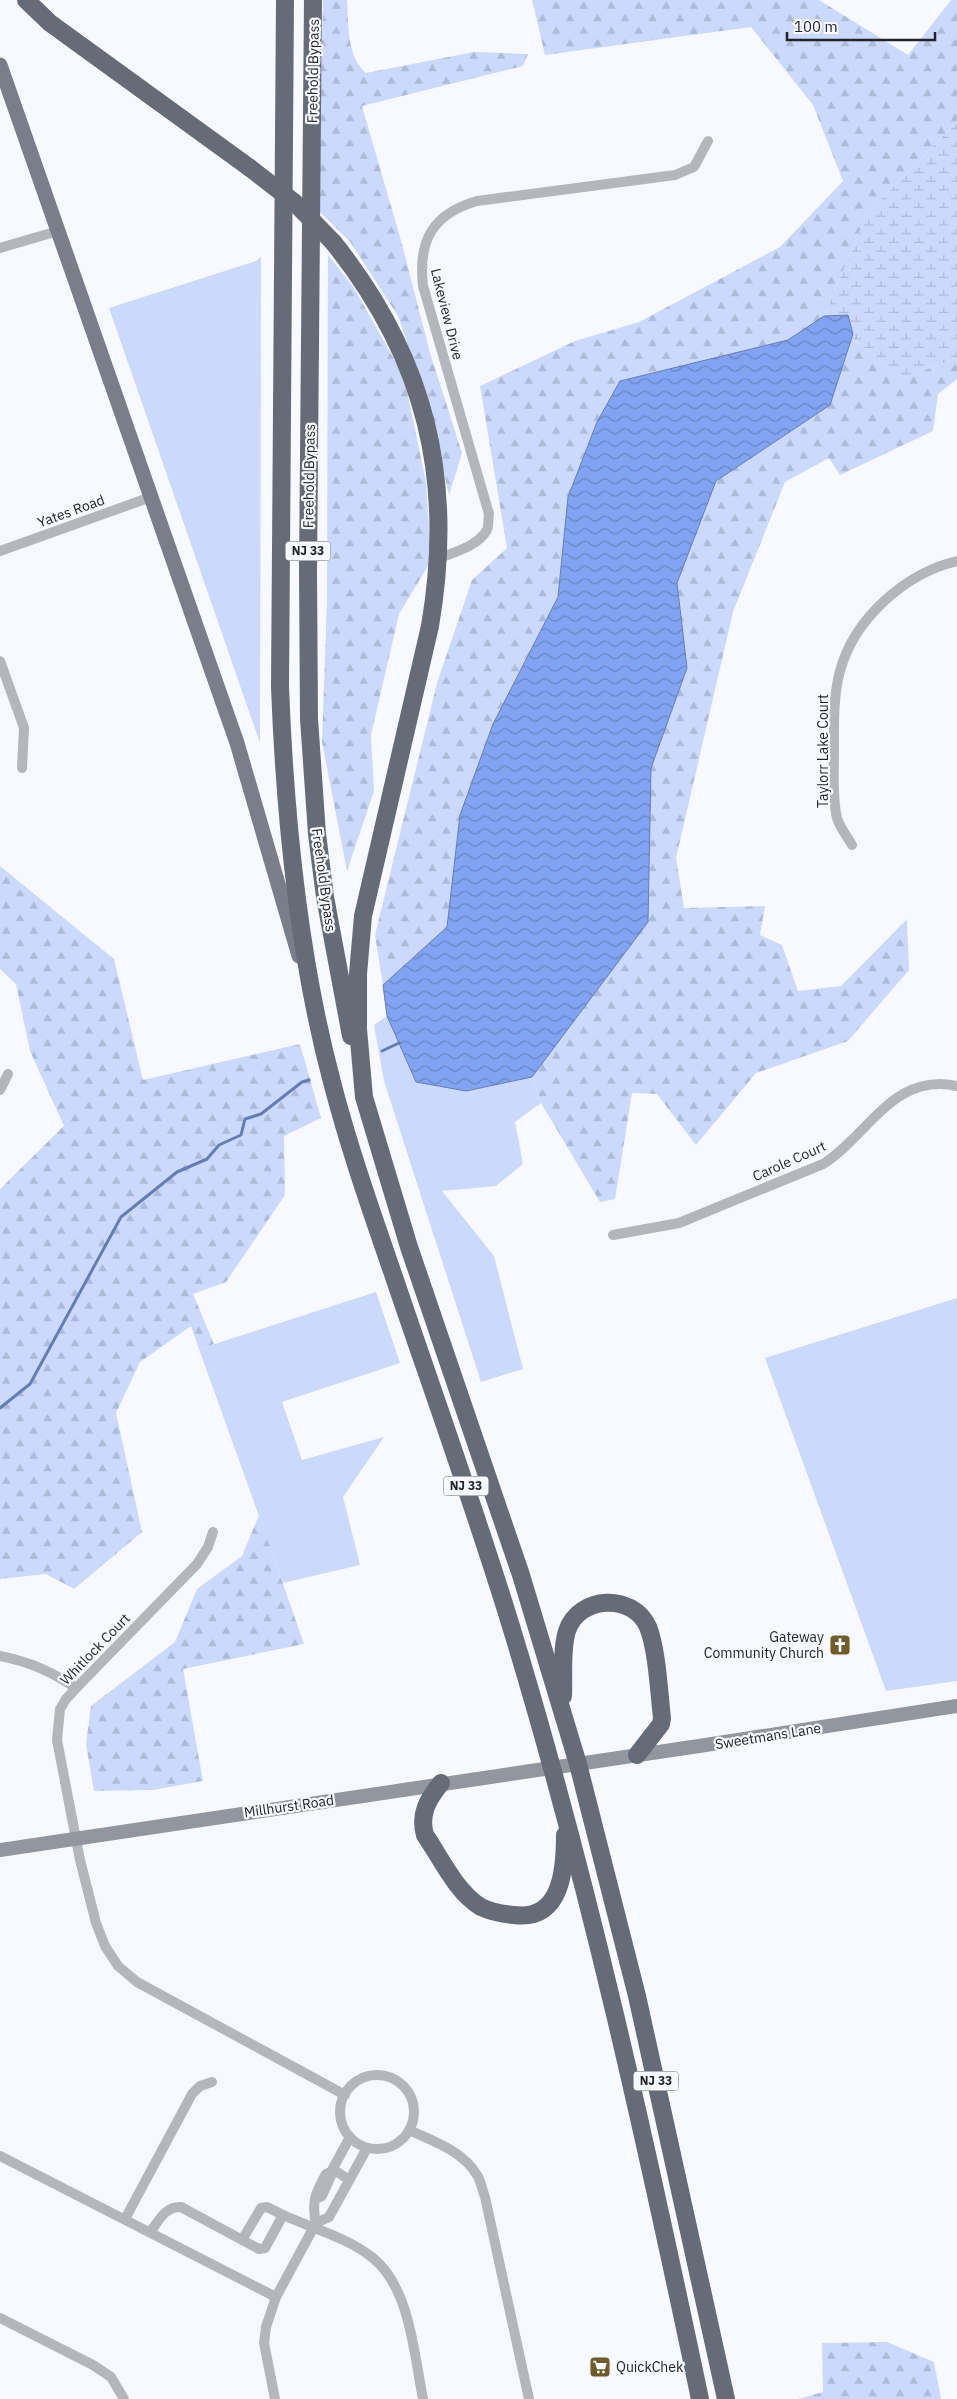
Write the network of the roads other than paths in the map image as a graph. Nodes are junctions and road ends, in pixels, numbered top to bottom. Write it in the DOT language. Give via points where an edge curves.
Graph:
graph roads {
  1 [pos="26,0"];
  2 [pos="285,0"];
  3 [pos="314,0"];
  4 [pos="0,65"];
  5 [pos="708,141"];
  6 [pos="58,231"];
  7 [pos="0,248"];
  8 [pos="151,497"];
  9 [pos="0,551"];
  10 [pos="439,558"];
  11 [pos="957,561"];
  12 [pos="0,661"];
  13 [pos="22,768"];
  14 [pos="852,845"];
  15 [pos="314,1008"];
  16 [pos="8,1074"];
  17 [pos="957,1086"];
  18 [pos="0,1090"];
  19 [pos="364,1097"];
  20 [pos="613,1235"];
  21 [pos="213,1532"];
  22 [pos="0,1656"];
  23 [pos="76,1688"];
  24 [pos="957,1706"];
  25 [pos="562,1709"];
  26 [pos="637,1755"];
  27 [pos="578,1764"];
  28 [pos="553,1767"];
  29 [pos="441,1783"];
  30 [pos="565,1812"];
  31 [pos="76,1838"];
  32 [pos="0,1850"];
  33 [pos="212,2082"];
  34 [pos="345,2095"];
  35 [pos="409,2130"];
  36 [pos="350,2137"];
  37 [pos="368,2148"];
  38 [pos="0,2156"];
  39 [pos="332,2171"];
  40 [pos="349,2180"];
  41 [pos="283,2215"];
  42 [pos="125,2219"];
  43 [pos="314,2226"];
  44 [pos="150,2232"];
  45 [pos="242,2240"];
  46 [pos="276,2297"];
  47 [pos="0,2318"];
  48 [pos="124,2399"];
  49 [pos="275,2399"];
  50 [pos="423,2399"];
  51 [pos="529,2399"];
  52 [pos="700,2399"];
  53 [pos="726,2399"];
  1 -- 10 [label="highway, bridge" via="50,23 294,202 333,242 387,322 417,392 435,469"];
  2 -- 15 [label="highway, Freehold Bypass / NJ 33" via="280,687 291,840"];
  3 -- 19 [label="highway, Freehold Bypass / NJ 33" via="309,719 325,897"];
  4 -- 6 [label="main road"];
  5 -- 10 [label="street, Lakeview Drive" via="694,167 675,175 477,201 457,206 437,220 425,242 421,266 423,286 489,514 487,529 476,541"];
  6 -- 7 [label="street"];
  6 -- 8 [label="main road"];
  8 -- 9 [label="street, Yates Road"];
  8 -- 15 [label="main road" via="237,743"];
  10 -- 19 [label="highway" via="430,626 363,916 358,1029"];
  11 -- 14 [label="street, Taylorr Lake Court" via="914,580 882,604 858,632 843,661 834,706 835,802 839,824"];
  12 -- 13 [label="street" via="24,728"];
  15 -- 28 [label="highway, NJ 33" via="349,1142 482,1534"];
  16 -- 18 [label="street"];
  17 -- 20 [label="street, Carole Court" via="928,1084 906,1091 836,1156 822,1164 679,1222"];
  19 -- 25 [label="highway, NJ 33" via="406,1238 500,1512"];
  21 -- 23 [label="street, Whitlock Court" via="197,1564"];
  22 -- 23 [label="street" via="26,1661 52,1672"];
  23 -- 31 [label="street, Whitlock Court" via="60,1710 57,1740"];
  24 -- 26 [label="street, Sweetmans Lane"];
  25 -- 26 [label="highway" via="565,1650 572,1622 584,1609 599,1603 618,1603 632,1609 648,1628 662,1718 661,1724"];
  25 -- 27 [label="highway, NJ 33"];
  26 -- 27 [label="street, Sweetmans Lane"];
  27 -- 28 [label="street, Millhurst Road"];
  27 -- 53 [label="highway, NJ 33" via="637,1996"];
  28 -- 29 [label="street, Millhurst Road"];
  28 -- 30 [label="highway, NJ 33"];
  29 -- 30 [label="highway" via="423,1812 425,1835 467,1895 481,1907 500,1913 530,1915 545,1908 553,1899 564,1870"];
  29 -- 31 [label="street, Millhurst Road"];
  30 -- 52 [label="highway, NJ 33" via="627,2067"];
  31 -- 32 [label="street, Millhurst Road"];
  31 -- 34 [label="street, Whitlock Court" via="96,1923 118,1966 137,1982"];
  33 -- 42 [label="street" via="200,2086 192,2094"];
  34 -- 35 [label="street" via="353,2084 363,2078 381,2076 398,2081 412,2099 415,2112"];
  34 -- 36 [label="street" via="341,2116"];
  35 -- 37 [label="street" via="397,2144 385,2149"];
  35 -- 51 [label="street" via="446,2148 466,2162 477,2176 485,2197"];
  36 -- 37 [label="street"];
  36 -- 39 [label="street"];
  37 -- 40 [label="street"];
  38 -- 42 [label="street"];
  39 -- 40 [label="street"];
  39 -- 43 [label="street" via="326,2174 316,2192 312,2208"];
  40 -- 43 [label="street" via="330,2217"];
  41 -- 43 [label="street"];
  41 -- 45 [label="street" via="267,2207 261,2208"];
  41 -- 45 [label="street" via="265,2248 259,2249"];
  42 -- 44 [label="street"];
  43 -- 46 [label="street"];
  43 -- 50 [label="street" via="373,2258 392,2278 403,2302"];
  44 -- 45 [label="street" via="167,2210 181,2206"];
  44 -- 46 [label="street"];
  46 -- 49 [label="street" via="264,2343"];
  47 -- 48 [label="street" via="93,2365 111,2377"];
}
